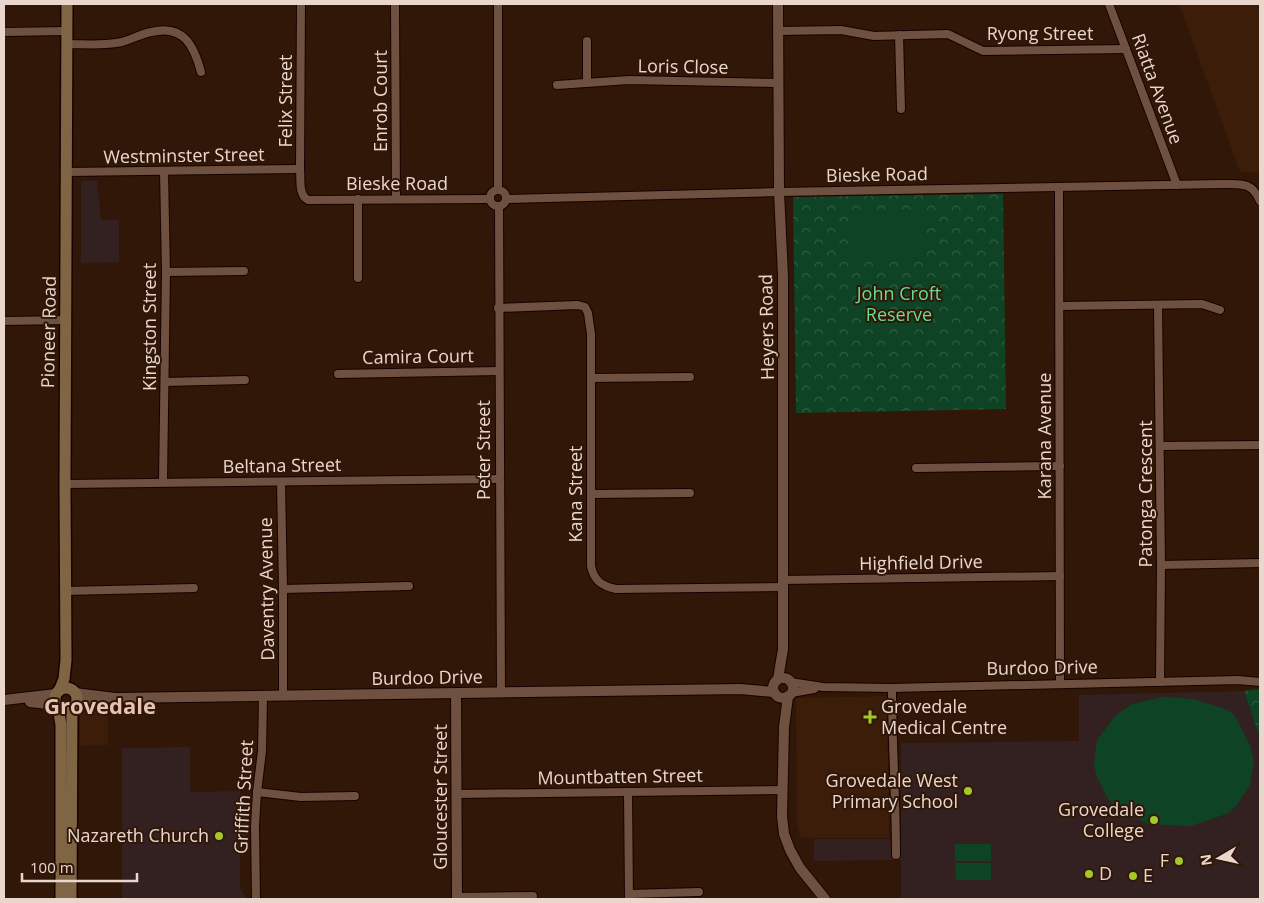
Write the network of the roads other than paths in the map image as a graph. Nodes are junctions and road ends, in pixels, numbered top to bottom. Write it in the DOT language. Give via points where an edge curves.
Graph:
graph roads {
  1 [pos="67,4"];
  2 [pos="301,4"];
  3 [pos="395,4"];
  4 [pos="498,4"];
  5 [pos="778,4"];
  6 [pos="1109,4"];
  7 [pos="67,31"];
  8 [pos="778,31"];
  9 [pos="4,32"];
  10 [pos="900,35"];
  11 [pos="587,41"];
  12 [pos="67,44"];
  13 [pos="1126,49"];
  14 [pos="201,72"];
  15 [pos="587,82"];
  16 [pos="779,83"];
  17 [pos="556,85"];
  18 [pos="901,109"];
  19 [pos="300,169"];
  20 [pos="67,172"];
  21 [pos="164,172"];
  22 [pos="1177,186"];
  23 [pos="1059,188"];
  24 [pos="498,190"];
  25 [pos="779,192"];
  26 [pos="304,198"];
  27 [pos="396,198"];
  28 [pos="358,199"];
  29 [pos="490,199"];
  30 [pos="506,199"];
  31 [pos="1260,201"];
  32 [pos="499,206"];
  33 [pos="244,270"];
  34 [pos="166,272"];
  35 [pos="358,278"];
  36 [pos="1158,305"];
  37 [pos="1060,306"];
  38 [pos="498,308"];
  39 [pos="1220,310"];
  40 [pos="67,320"];
  41 [pos="4,321"];
  42 [pos="499,371"];
  43 [pos="338,374"];
  44 [pos="690,377"];
  45 [pos="591,378"];
  46 [pos="245,380"];
  47 [pos="165,382"];
  48 [pos="1260,444"];
  49 [pos="1161,446"];
  50 [pos="1060,466"];
  51 [pos="916,468"];
  52 [pos="499,479"];
  53 [pos="163,482"];
  54 [pos="281,482"];
  55 [pos="65,484"];
  56 [pos="690,493"];
  57 [pos="591,494"];
  58 [pos="1260,563"];
  59 [pos="1161,565"];
  60 [pos="1060,576"];
  61 [pos="782,584"];
  62 [pos="409,586"];
  63 [pos="194,588"];
  64 [pos="283,588"];
  65 [pos="66,591"];
  66 [pos="66,660"];
  67 [pos="1160,682"];
  68 [pos="1260,682"];
  69 [pos="1060,684"];
  70 [pos="782,687"];
  71 [pos="892,688"];
  72 [pos="501,693"];
  73 [pos="456,694"];
  74 [pos="283,696"];
  75 [pos="263,697"];
  76 [pos="57,699"];
  77 [pos="74,699"];
  78 [pos="7,700"];
  79 [pos="257,792"];
  80 [pos="628,792"];
  81 [pos="783,792"];
  82 [pos="458,794"];
  83 [pos="355,796"];
  84 [pos="896,855"];
  85 [pos="699,892"];
  86 [pos="533,896"];
  87 [pos="629,897"];
  88 [pos="457,898"];
  89 [pos="61,899"];
  90 [pos="70,899"];
  91 [pos="256,899"];
  92 [pos="826,899"];
  1 -- 7 [label="main road, Pioneer Road"];
  2 -- 19 [label="street, Felix Street"];
  3 -- 27 [label="street, Enrob Court"];
  4 -- 24 [label="street"];
  5 -- 8 [label="street, Heyers Road"];
  6 -- 13 [label="street, Riatta Avenue"];
  7 -- 9 [label="street"];
  7 -- 12 [label="main road, Pioneer Road"];
  8 -- 10 [label="street, Ryong Street" via="841,30 874,36"];
  8 -- 16 [label="street, Heyers Road"];
  10 -- 13 [label="street, Ryong Street" via="948,34 983,51"];
  10 -- 18 [label="street"];
  11 -- 15 [label="street"];
  12 -- 14 [label="street" via="120,42 152,32 176,32 191,44"];
  12 -- 20 [label="main road, Pioneer Road"];
  13 -- 22 [label="street, Riatta Avenue"];
  15 -- 16 [label="street, Loris Close"];
  15 -- 17 [label="street, Loris Close"];
  16 -- 25 [label="street, Heyers Road"];
  19 -- 21 [label="street, Westminster Street"];
  19 -- 26 [label="street, Felix Street"];
  20 -- 21 [label="street, Westminster Street"];
  20 -- 40 [label="main road, Pioneer Road"];
  21 -- 34 [label="street, Kingston Street"];
  22 -- 23 [label="street, Bieske Road"];
  22 -- 31 [label="street, Bieske Road" via="1242,184 1255,190"];
  23 -- 25 [label="street, Bieske Road"];
  23 -- 37 [label="street, Karana Avenue"];
  24 -- 29 [label="street"];
  24 -- 30 [label="street" via="505,194"];
  25 -- 30 [label="street, Bieske Road"];
  25 -- 61 [label="street, Heyers Road" via="783,276"];
  26 -- 28 [label="street, Bieske Road"];
  27 -- 28 [label="street, Bieske Road"];
  27 -- 29 [label="street, Bieske Road"];
  28 -- 35 [label="street"];
  29 -- 32 [label="street" via="492,204"];
  30 -- 32 [label="street"];
  32 -- 38 [label="street, Peter Street"];
  33 -- 34 [label="street"];
  34 -- 47 [label="street, Kingston Street"];
  36 -- 37 [label="street"];
  36 -- 39 [label="street" via="1202,304"];
  36 -- 49 [label="street, Patonga Crescent"];
  37 -- 50 [label="street, Karana Avenue"];
  38 -- 42 [label="street, Peter Street"];
  38 -- 45 [label="street, Kana Street" via="585,307 591,334"];
  40 -- 41 [label="street"];
  40 -- 55 [label="main road, Pioneer Road"];
  42 -- 43 [label="street, Camira Court"];
  42 -- 52 [label="street, Peter Street"];
  44 -- 45 [label="street"];
  45 -- 57 [label="street, Kana Street"];
  46 -- 47 [label="street"];
  47 -- 53 [label="street, Kingston Street"];
  48 -- 49 [label="street"];
  49 -- 59 [label="street, Patonga Crescent"];
  50 -- 51 [label="street"];
  50 -- 60 [label="street, Karana Avenue"];
  52 -- 54 [label="street, Beltana Street"];
  52 -- 72 [label="street, Peter Street"];
  53 -- 54 [label="street, Beltana Street"];
  53 -- 55 [label="street, Beltana Street"];
  54 -- 64 [label="street, Daventry Avenue"];
  55 -- 65 [label="main road, Pioneer Road"];
  56 -- 57 [label="street"];
  57 -- 61 [label="street, Kana Street" via="592,574 606,587"];
  58 -- 59 [label="street"];
  59 -- 67 [label="street, Patonga Crescent"];
  60 -- 61 [label="street, Highfield Drive"];
  60 -- 69 [label="street, Karana Avenue"];
  61 -- 70 [label="street, Heyers Road"];
  62 -- 64 [label="street"];
  63 -- 65 [label="street"];
  64 -- 74 [label="street, Daventry Avenue"];
  65 -- 66 [label="main road, Pioneer Road"];
  66 -- 76 [label="main road, Pioneer Road"];
  66 -- 77 [label="main road, Pioneer Road"];
  67 -- 68 [label="street, Burdoo Drive"];
  67 -- 69 [label="street, Burdoo Drive"];
  69 -- 71 [label="street, Burdoo Drive"];
  70 -- 71 [label="street, Burdoo Drive"];
  70 -- 72 [label="street, Burdoo Drive"];
  70 -- 81 [label="street, Heyers Road"];
  71 -- 84 [label="street"];
  72 -- 73 [label="street, Burdoo Drive"];
  73 -- 74 [label="street, Burdoo Drive"];
  73 -- 82 [label="street, Gloucester Street"];
  74 -- 75 [label="street, Burdoo Drive"];
  75 -- 77 [label="street, Burdoo Drive"];
  75 -- 79 [label="street, Griffith Street"];
  76 -- 77 [label="main road" via="68,710"];
  76 -- 77 [label="main road" via="64,688 68,688"];
  76 -- 78 [label="street"];
  76 -- 89 [label="main road, Pioneer Road" via="61,728"];
  77 -- 90 [label="main road, Pioneer Road"];
  79 -- 83 [label="street" via="301,797"];
  79 -- 91 [label="street, Griffith Street"];
  80 -- 81 [label="street, Mountbatten Street"];
  80 -- 82 [label="street, Mountbatten Street"];
  80 -- 87 [label="street"];
  81 -- 92 [label="street, Heyers Road" via="795,848"];
  82 -- 88 [label="street, Gloucester Street"];
  85 -- 87 [label="street"];
  86 -- 88 [label="street"];
}
